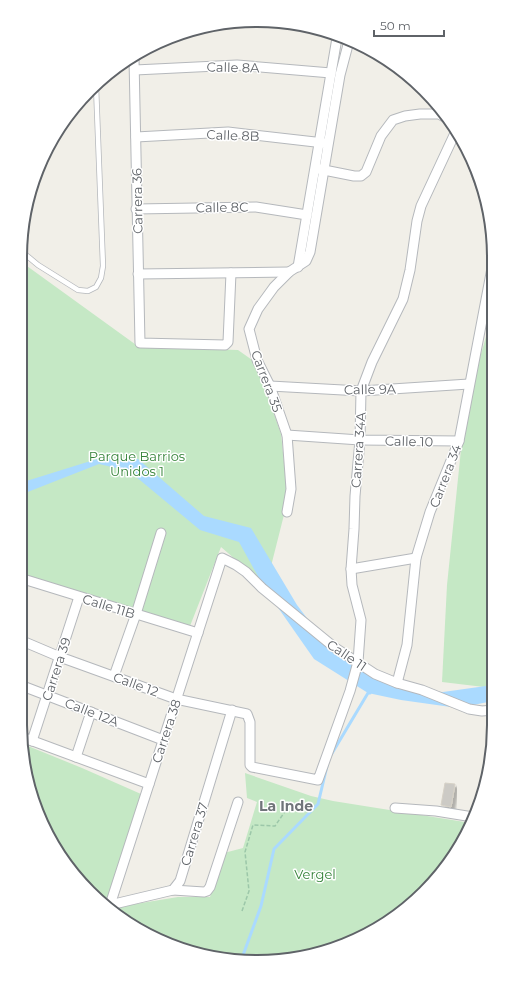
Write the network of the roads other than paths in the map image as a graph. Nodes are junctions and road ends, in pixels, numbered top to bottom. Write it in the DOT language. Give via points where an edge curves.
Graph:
graph roads {
  1 [pos="336,41"];
  2 [pos="347,46"];
  3 [pos="134,63"];
  4 [pos="134,70"];
  5 [pos="331,73"];
  6 [pos="96,92"];
  7 [pos="437,114"];
  8 [pos="136,136"];
  9 [pos="453,137"];
  10 [pos="319,142"];
  11 [pos="329,144"];
  12 [pos="314,168"];
  13 [pos="324,170"];
  14 [pos="136,209"];
  15 [pos="307,215"];
  16 [pos="27,256"];
  17 [pos="298,267"];
  18 [pos="289,272"];
  19 [pos="231,273"];
  20 [pos="138,274"];
  21 [pos="487,293"];
  22 [pos="469,384"];
  23 [pos="270,386"];
  24 [pos="361,391"];
  25 [pos="287,435"];
  26 [pos="360,440"];
  27 [pos="459,441"];
  28 [pos="287,512"];
  29 [pos="161,533"];
  30 [pos="222,558"];
  31 [pos="416,558"];
  32 [pos="351,569"];
  33 [pos="27,580"];
  34 [pos="79,597"];
  35 [pos="136,614"];
  36 [pos="198,633"];
  37 [pos="27,643"];
  38 [pos="60,657"];
  39 [pos="358,664"];
  40 [pos="114,676"];
  41 [pos="397,683"];
  42 [pos="27,688"];
  43 [pos="47,695"];
  44 [pos="176,699"];
  45 [pos="232,710"];
  46 [pos="487,711"];
  47 [pos="91,712"];
  48 [pos="250,722"];
  49 [pos="27,739"];
  50 [pos="163,740"];
  51 [pos="32,741"];
  52 [pos="76,757"];
  53 [pos="148,784"];
  54 [pos="238,802"];
  55 [pos="395,808"];
  56 [pos="468,816"];
  57 [pos="173,890"];
  58 [pos="111,903"];
  59 [pos="114,905"];
  1 -- 5 [label="street"];
  2 -- 11 [label="street, Carrera 35"];
  3 -- 4 [label="street, Carrera 36"];
  4 -- 5 [label="street, Calle 8A" via="238,65"];
  4 -- 8 [label="street, Carrera 36"];
  5 -- 10 [label="street"];
  6 -- 16 [label="lane" via="103,266 101,278 96,287 88,291 78,290"];
  7 -- 13 [label="street" via="404,116 393,120 381,136 362,176"];
  8 -- 10 [label="street, Calle 8B" via="228,132"];
  8 -- 14 [label="street, Carrera 36"];
  9 -- 24 [label="street, Carrera 34A" via="421,206 403,299 372,362"];
  10 -- 11 [label="street, Calle 8B"];
  10 -- 12 [label="street"];
  11 -- 13 [label="street, Carrera 35"];
  12 -- 13 [label="street"];
  12 -- 15 [label="street"];
  13 -- 17 [label="street, Carrera 35" via="310,252 306,261"];
  14 -- 15 [label="street, Calle 8C" via="256,206"];
  14 -- 20 [label="street, Carrera 36"];
  15 -- 17 [label="street"];
  17 -- 18 [label="street, Carrera 35"];
  18 -- 19 [label="street"];
  18 -- 23 [label="street, Carrera 35" via="258,309 249,329 257,360"];
  19 -- 20 [label="street"];
  19 -- 20 [label="street, Carrera 36" via="228,342 225,345 140,343"];
  21 -- 22 [label="street, Carrera 34"];
  22 -- 24 [label="street, Calle 9A"];
  22 -- 27 [label="street, Carrera 34"];
  23 -- 24 [label="street, Calle 9A"];
  23 -- 25 [label="street, Carrera 35"];
  24 -- 26 [label="street, Carrera 34A"];
  25 -- 26 [label="street, Calle 10"];
  25 -- 28 [label="street, Carrera 35" via="291,489"];
  26 -- 27 [label="street, Calle 10"];
  26 -- 32 [label="street, Carrera 34A"];
  27 -- 31 [label="street, Carrera 34" via="430,512"];
  29 -- 35 [label="street"];
  30 -- 36 [label="street, Carrera 38"];
  30 -- 39 [label="street, Calle 11" via="246,572 262,588"];
  31 -- 32 [label="street"];
  31 -- 41 [label="street, Carrera 34" via="407,645"];
  32 -- 39 [label="street, Carrera 34A" via="352,585 361,620"];
  33 -- 34 [label="street, Calle 11B"];
  34 -- 35 [label="street, Calle 11B"];
  34 -- 38 [label="street, Carrera 39"];
  35 -- 36 [label="street, Calle 11B"];
  35 -- 40 [label="street"];
  36 -- 44 [label="street, Carrera 38"];
  37 -- 38 [label="street, Calle 12"];
  38 -- 40 [label="street, Calle 12"];
  38 -- 43 [label="street, Carrera 39"];
  39 -- 41 [label="street, Calle 11"];
  39 -- 48 [label="street, Carrera 34A" via="318,780 252,767"];
  40 -- 44 [label="street, Calle 12"];
  41 -- 46 [label="street, Calle 11" via="469,709"];
  42 -- 43 [label="street, Calle 12A"];
  43 -- 47 [label="street, Calle 12A"];
  43 -- 51 [label="street, Carrera 39"];
  44 -- 45 [label="street, Calle 12"];
  44 -- 50 [label="street, Carrera 38"];
  45 -- 48 [label="street, Calle 12" via="247,714"];
  45 -- 57 [label="street, Carrera 37" via="180,881"];
  47 -- 50 [label="street, Calle 12A"];
  47 -- 52 [label="street"];
  49 -- 51 [label="street"];
  50 -- 53 [label="street, Carrera 38"];
  51 -- 52 [label="street"];
  52 -- 53 [label="street"];
  53 -- 58 [label="street, Carrera 38"];
  54 -- 57 [label="street" via="210,888 204,892"];
  55 -- 56 [label="street"];
  57 -- 59 [label="street"];
}
